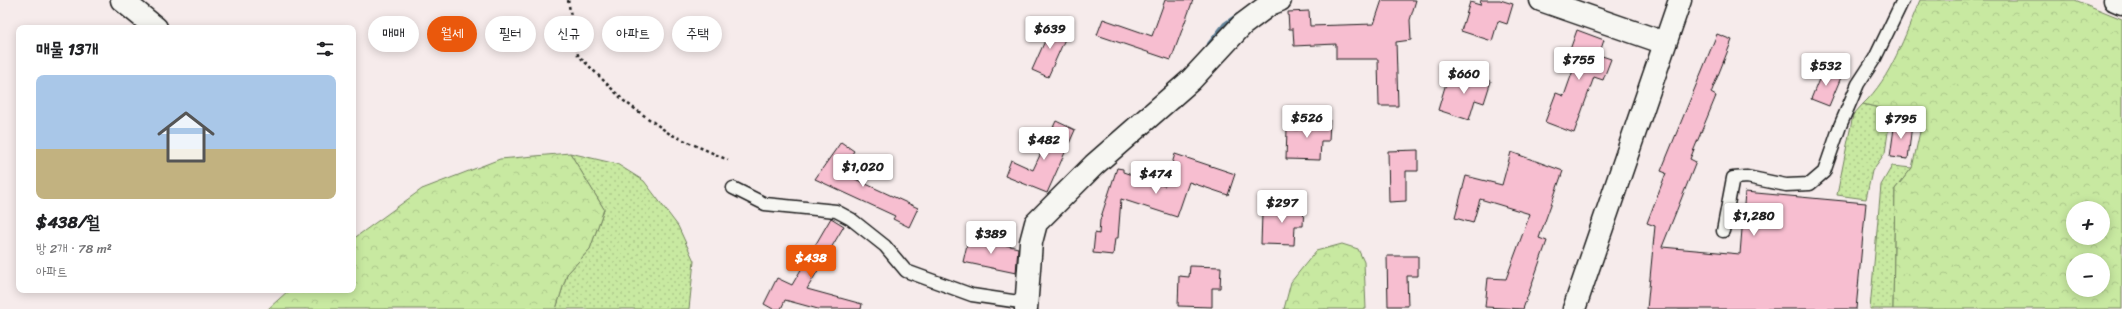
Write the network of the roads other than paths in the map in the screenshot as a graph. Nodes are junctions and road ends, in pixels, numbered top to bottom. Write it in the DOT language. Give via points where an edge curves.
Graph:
graph roads {
  1 [pos="122,0"];
  2 [pos="1280,0"];
  3 [pos="1541,0"];
  4 [pos="1680,0"];
  5 [pos="1903,0"];
  6 [pos="2115,0"];
  7 [pos="2122,3"];
  8 [pos="152,25"];
  9 [pos="1665,43"];
  10 [pos="733,188"];
  11 [pos="1723,231"];
  12 [pos="1026,306"];
  13 [pos="1574,309"];
  1 -- 8 [label="street"];
  2 -- 12 [label="street" via="1270,4 1242,26 1191,80 1094,165 1036,223 1031,242"];
  3 -- 9 [label="street"];
  4 -- 9 [label="street"];
  5 -- 11 [label="lane" via="1875,58 1858,84 1824,172 1810,184 1786,185 1747,177 1733,178"];
  6 -- 7 [label="street"];
  9 -- 13 [label="street"];
  10 -- 12 [label="lane" via="765,204 836,211 851,219 885,246 906,271 972,295"];
}
